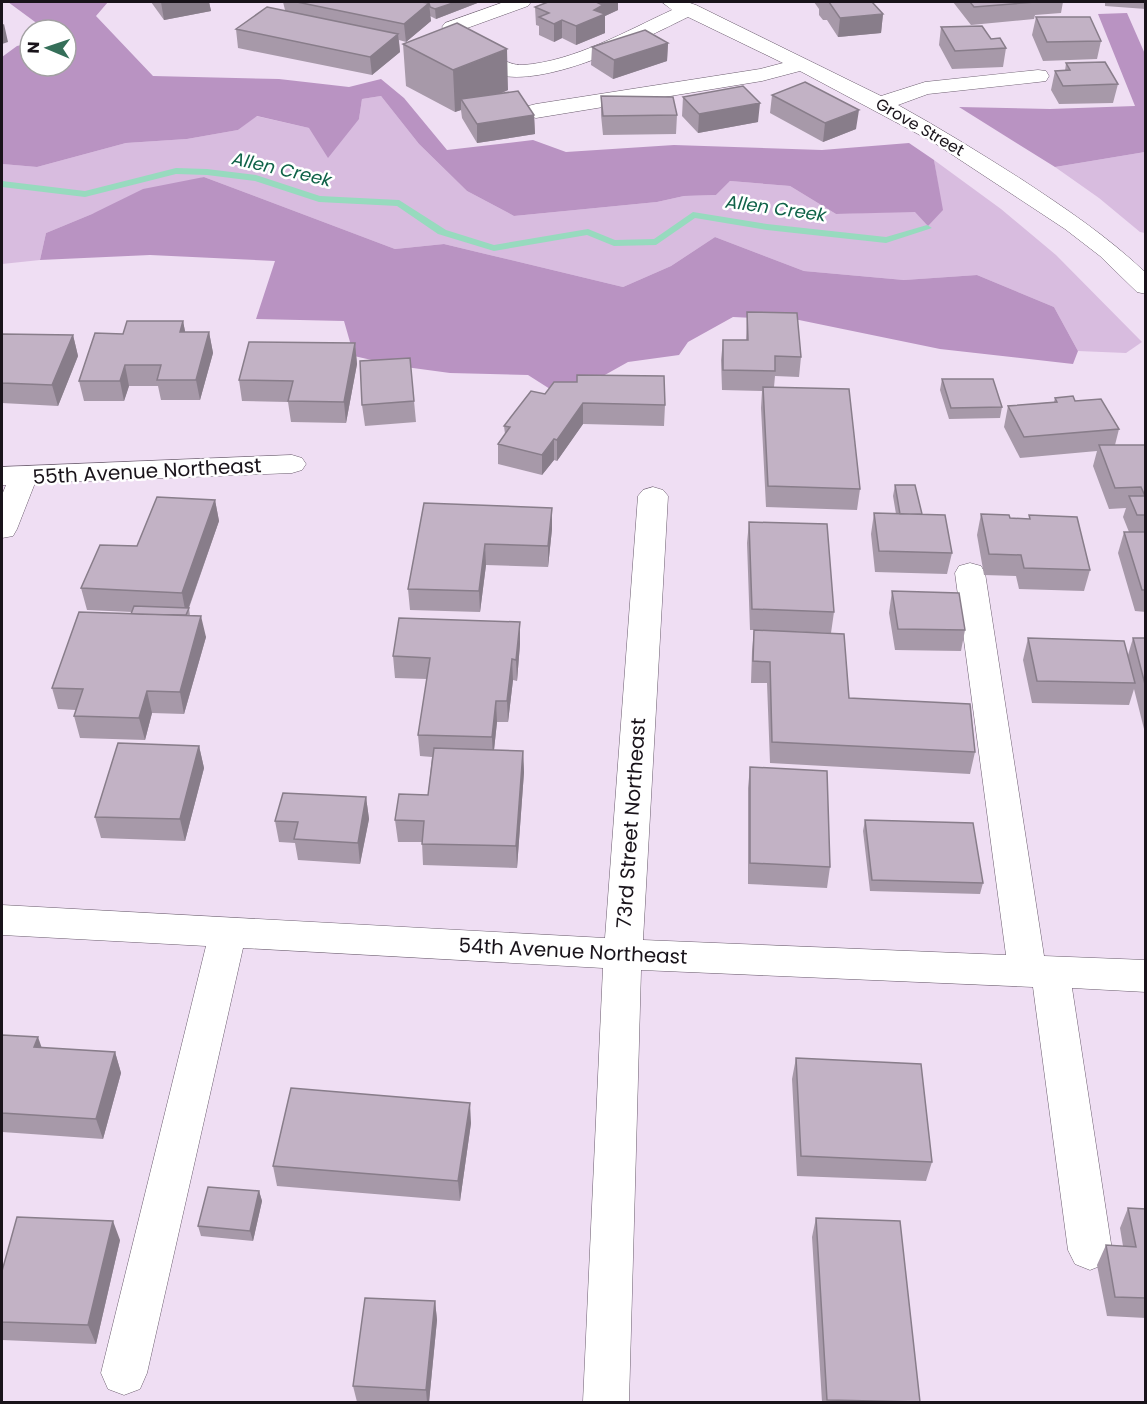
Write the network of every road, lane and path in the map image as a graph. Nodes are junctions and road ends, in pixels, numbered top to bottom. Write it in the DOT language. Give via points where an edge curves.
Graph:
graph roads {
  1 [pos="521,2"];
  2 [pos="680,5"];
  3 [pos="452,27"];
  4 [pos="482,58"];
  5 [pos="802,64"];
  6 [pos="1038,76"];
  7 [pos="881,104"];
  8 [pos="536,111"];
  9 [pos="1146,287"];
  10 [pos="292,464"];
  11 [pos="13,476"];
  12 [pos="653,496"];
  13 [pos="2,530"];
  14 [pos="970,573"];
  15 [pos="2,920"];
  16 [pos="228,932"];
  17 [pos="623,954"];
  18 [pos="1039,971"];
  19 [pos="1146,976"];
  20 [pos="1090,1250"];
  21 [pos="124,1373"];
  22 [pos="606,1402"];
  1 -- 3 [label="street"];
  2 -- 4 [label="street" via="620,40 548,67 503,70"];
  2 -- 5 [label="street, Grove Street"];
  5 -- 7 [label="street, Grove Street"];
  5 -- 8 [label="street" via="762,75"];
  6 -- 7 [label="street" via="925,88"];
  7 -- 9 [label="street, Grove Street" via="941,136 1074,224 1109,250"];
  10 -- 11 [label="street, 55th Avenue Northeast"];
  11 -- 13 [label="street"];
  12 -- 17 [label="street, 73rd Street Northeast"];
  14 -- 18 [label="street"];
  15 -- 16 [label="street, 54th Avenue Northeast"];
  16 -- 17 [label="street, 54th Avenue Northeast"];
  16 -- 21 [label="street"];
  17 -- 18 [label="street, 54th Avenue Northeast"];
  17 -- 22 [label="street, 73rd Street Northeast"];
  18 -- 19 [label="street, 54th Avenue Northeast"];
  18 -- 20 [label="street"];
}
